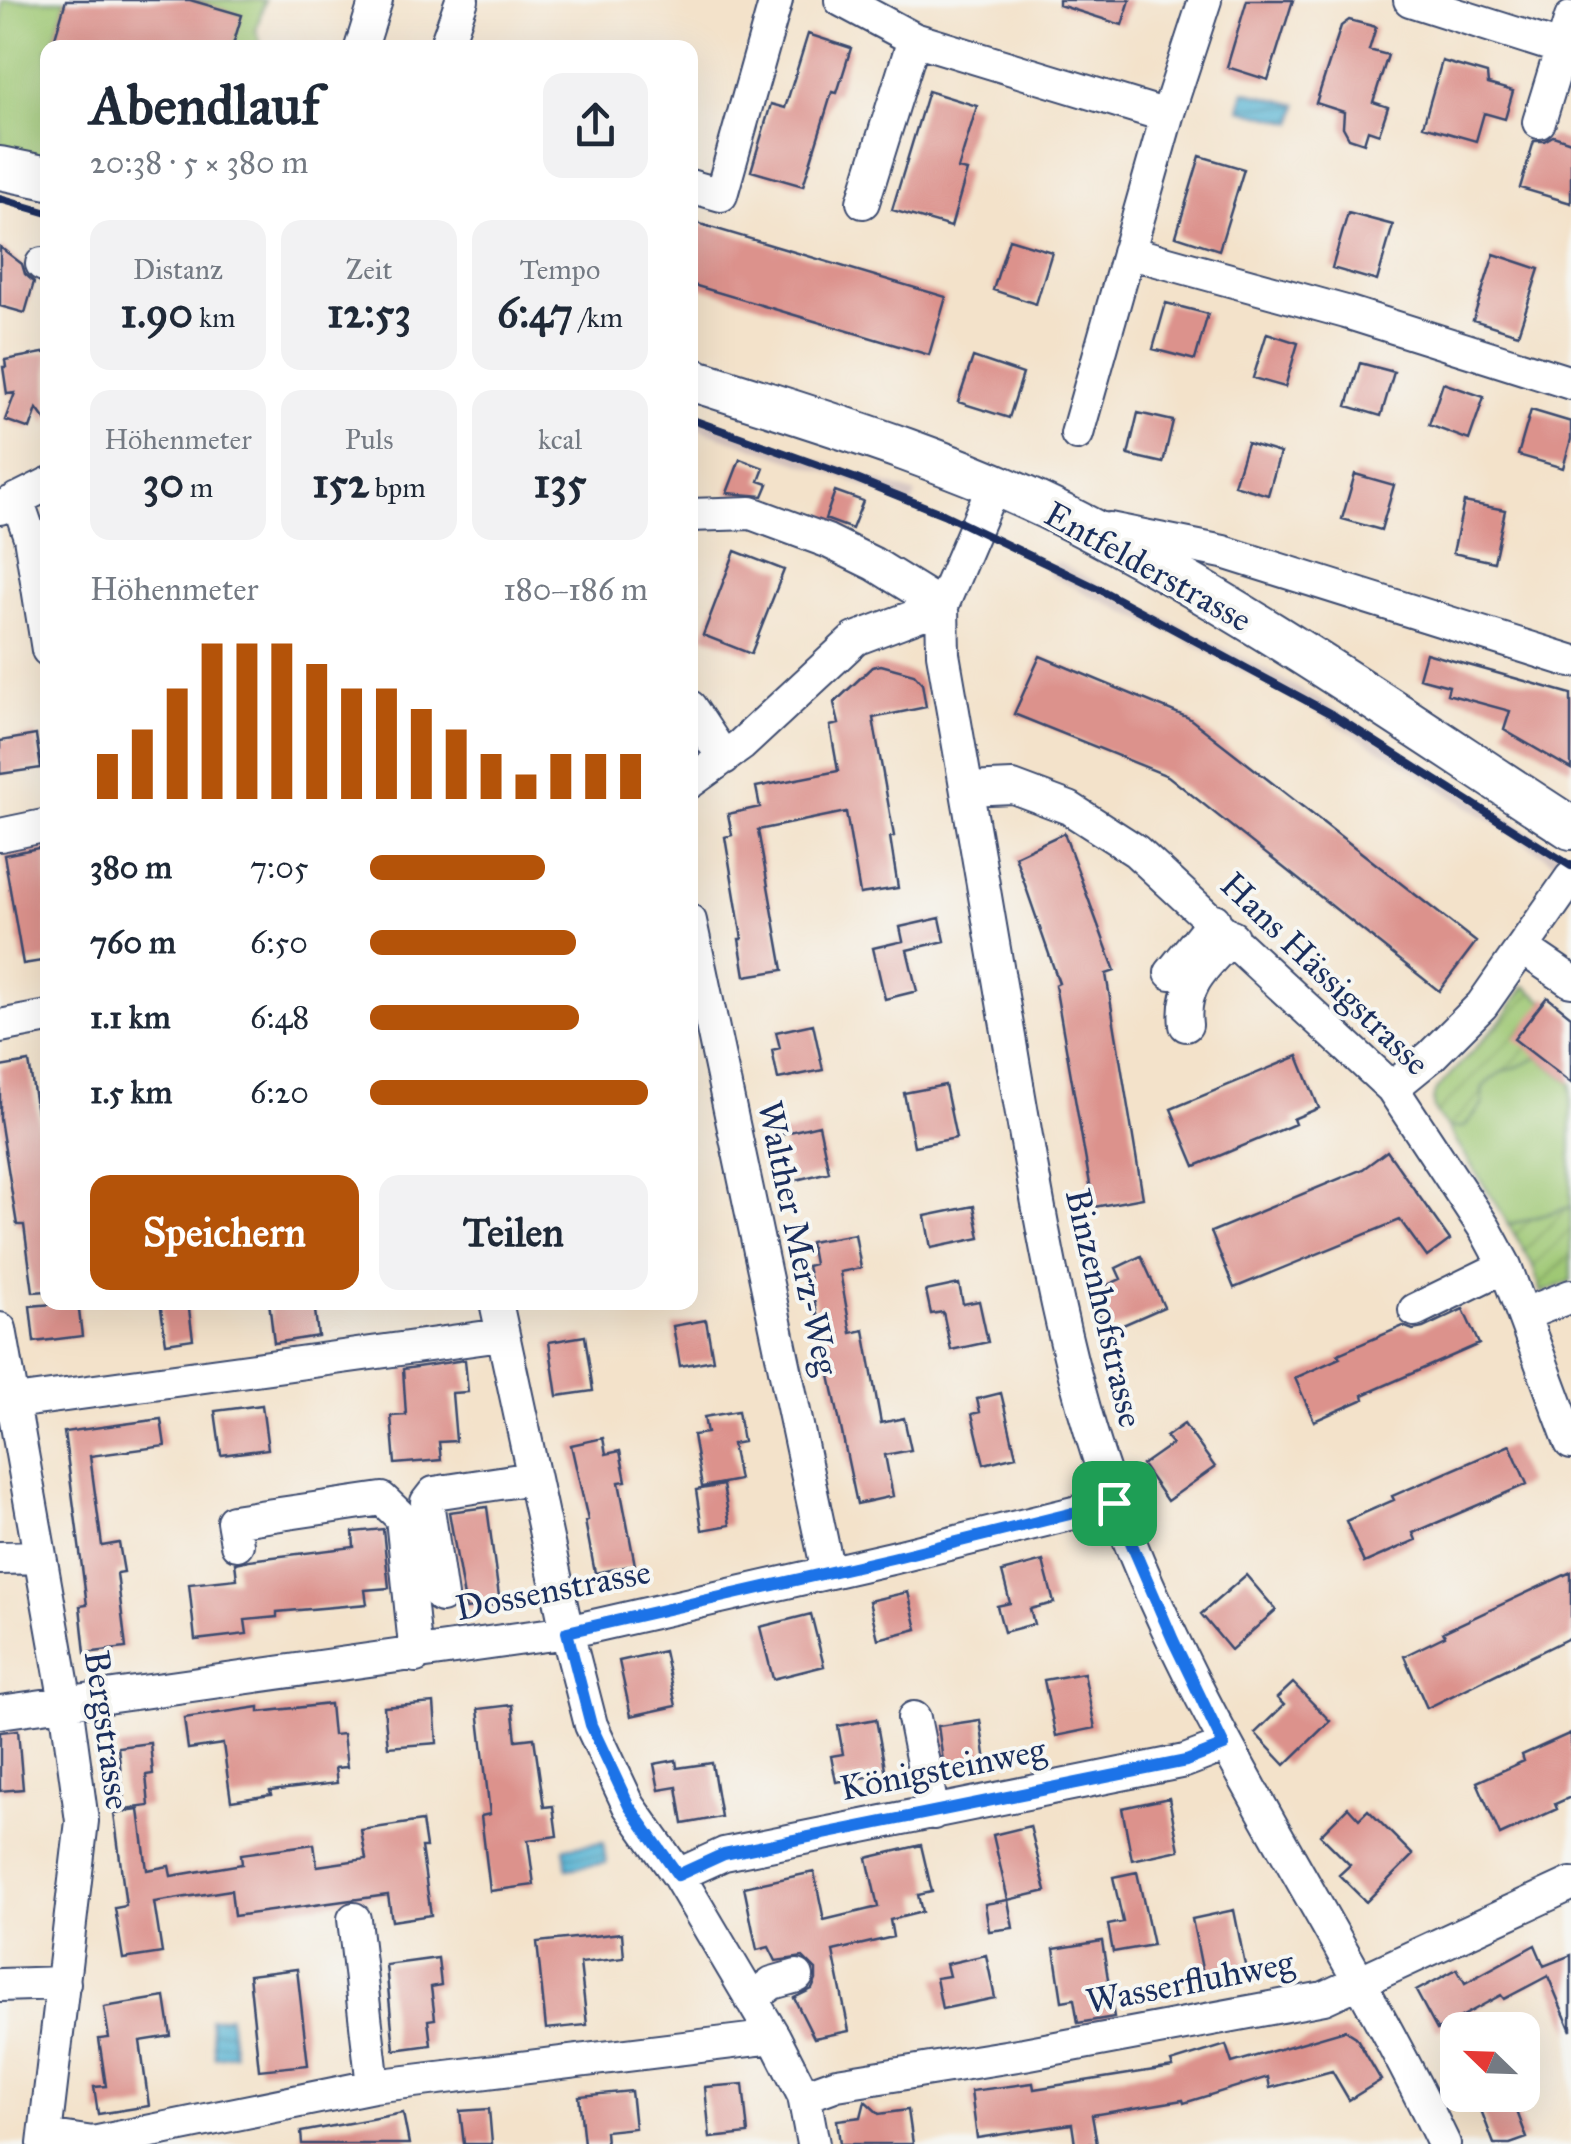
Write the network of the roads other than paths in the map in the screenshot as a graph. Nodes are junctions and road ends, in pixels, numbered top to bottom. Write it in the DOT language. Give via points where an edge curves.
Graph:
graph roads {
  1 [pos="376,0"];
  2 [pos="462,0"];
  3 [pos="776,0"];
  4 [pos="841,0"];
  5 [pos="1205,0"];
  6 [pos="1410,0"];
  7 [pos="1566,33"];
  8 [pos="914,38"];
  9 [pos="364,40"];
  10 [pos="448,40"];
  11 [pos="1167,116"];
  12 [pos="1539,122"];
  13 [pos="0,168"];
  14 [pos="40,176"];
  15 [pos="698,188"];
  16 [pos="863,202"];
  17 [pos="1128,252"];
  18 [pos="698,382"];
  19 [pos="1571,383"];
  20 [pos="1076,434"];
  21 [pos="994,484"];
  22 [pos="40,488"];
  23 [pos="9,503"];
  24 [pos="698,515"];
  25 [pos="1078,523"];
  26 [pos="40,600"];
  27 [pos="942,606"];
  28 [pos="1571,661"];
  29 [pos="698,719"];
  30 [pos="724,758"];
  31 [pos="698,776"];
  32 [pos="967,789"];
  33 [pos="40,827"];
  34 [pos="1571,828"];
  35 [pos="0,835"];
  36 [pos="1571,878"];
  37 [pos="1223,928"];
  38 [pos="1524,949"];
  39 [pos="698,959"];
  40 [pos="1171,974"];
  41 [pos="1571,981"];
  42 [pos="40,1018"];
  43 [pos="1186,1024"];
  44 [pos="0,1026"];
  45 [pos="1392,1088"];
  46 [pos="1504,1266"];
  47 [pos="1571,1296"];
  48 [pos="1415,1310"];
  49 [pos="1525,1314"];
  50 [pos="499,1319"];
  51 [pos="0,1329"];
  52 [pos="7,1403"];
  53 [pos="1571,1443"];
  54 [pos="533,1478"];
  55 [pos="1114,1503"];
  56 [pos="237,1544"];
  57 [pos="0,1558"];
  58 [pos="39,1558"];
  59 [pos="828,1572"];
  60 [pos="441,1596"];
  61 [pos="567,1632"];
  62 [pos="416,1656"];
  63 [pos="66,1703"];
  64 [pos="0,1712"];
  65 [pos="914,1718"];
  66 [pos="1224,1746"];
  67 [pos="933,1813"];
  68 [pos="678,1875"];
  69 [pos="1571,1884"];
  70 [pos="354,1919"];
  71 [pos="796,1976"];
  72 [pos="64,1983"];
  73 [pos="1362,1983"];
  74 [pos="0,1984"];
  75 [pos="751,1999"];
  76 [pos="774,2037"];
  77 [pos="373,2086"];
  78 [pos="804,2096"];
  79 [pos="45,2140"];
  80 [pos="812,2144"];
  81 [pos="1444,2144"];
  1 -- 9 [label="street"];
  2 -- 10 [label="street"];
  3 -- 15 [label="street" via="721,195"];
  4 -- 8 [label="street"];
  5 -- 11 [label="street"];
  6 -- 7 [label="street"];
  7 -- 12 [label="street"];
  8 -- 11 [label="street"];
  8 -- 16 [label="street"];
  11 -- 17 [label="street"];
  13 -- 14 [label="main road"];
  17 -- 19 [label="street"];
  17 -- 20 [label="street"];
  18 -- 21 [label="main road, Entfelderstrasse"];
  21 -- 25 [label="main road, Entfelderstrasse"];
  21 -- 27 [label="street, Binzenhofstrasse"];
  22 -- 23 [label="street"];
  23 -- 26 [label="street" via="30,537"];
  24 -- 27 [label="street" via="751,513 826,541"];
  25 -- 28 [label="street" via="1223,552"];
  25 -- 34 [label="main road, Entfelderstrasse" via="1245,620"];
  27 -- 30 [label="street" via="855,638"];
  27 -- 32 [label="street, Binzenhofstrasse" via="943,654"];
  29 -- 30 [label="street"];
  30 -- 31 [label="street"];
  32 -- 37 [label="street, Hans Hässigstrasse" via="1014,787 1069,808 1136,852"];
  32 -- 55 [label="street, Binzenhofstrasse" via="1037,1202 1088,1428"];
  33 -- 35 [label="street"];
  36 -- 38 [label="street"];
  37 -- 40 [label="street"];
  37 -- 43 [label="street" via="1189,988"];
  37 -- 45 [label="street, Hans Hässigstrasse"];
  38 -- 41 [label="street"];
  38 -- 45 [label="street" via="1482,1005"];
  39 -- 59 [label="street, Walther Merz-Weg"];
  42 -- 44 [label="street"];
  45 -- 46 [label="street, Hans Hässigstrasse"];
  46 -- 48 [label="street"];
  46 -- 49 [label="street, Hans Hässigstrasse"];
  47 -- 49 [label="street"];
  49 -- 53 [label="street, Hans Hässigstrasse"];
  50 -- 52 [label="street"];
  50 -- 54 [label="street"];
  51 -- 52 [label="street, Bergstrasse"];
  52 -- 58 [label="street, Bergstrasse"];
  54 -- 60 [label="street" via="434,1494 427,1502"];
  54 -- 61 [label="street"];
  55 -- 59 [label="street, Dossenstrasse"];
  55 -- 66 [label="street, Binzenhofstrasse"];
  56 -- 62 [label="street" via="233,1521 382,1499 402,1518"];
  57 -- 58 [label="street"];
  58 -- 63 [label="street, Bergstrasse"];
  59 -- 61 [label="street, Dossenstrasse"];
  61 -- 62 [label="street, Dossenstrasse"];
  61 -- 68 [label="street" via="591,1725 629,1806"];
  62 -- 63 [label="street, Dossenstrasse"];
  63 -- 64 [label="street, Dossenstrasse"];
  63 -- 72 [label="street, Bergstrasse" via="82,1821"];
  65 -- 67 [label="street"];
  66 -- 67 [label="street, Königsteinweg" via="1186,1761"];
  66 -- 73 [label="street, Binzenhofstrasse"];
  67 -- 68 [label="street, Königsteinweg" via="724,1854"];
  68 -- 75 [label="street"];
  69 -- 73 [label="street, Wasserfluhweg"];
  70 -- 77 [label="street"];
  71 -- 75 [label="street"];
  72 -- 74 [label="street"];
  72 -- 79 [label="street, Bergstrasse"];
  73 -- 78 [label="street, Wasserfluhweg" via="1324,1998 837,2084"];
  73 -- 81 [label="street, Binzenhofstrasse"];
  75 -- 76 [label="street"];
  76 -- 77 [label="street"];
  76 -- 78 [label="street"];
  77 -- 79 [label="street" via="92,2143"];
  78 -- 80 [label="street"];
}
